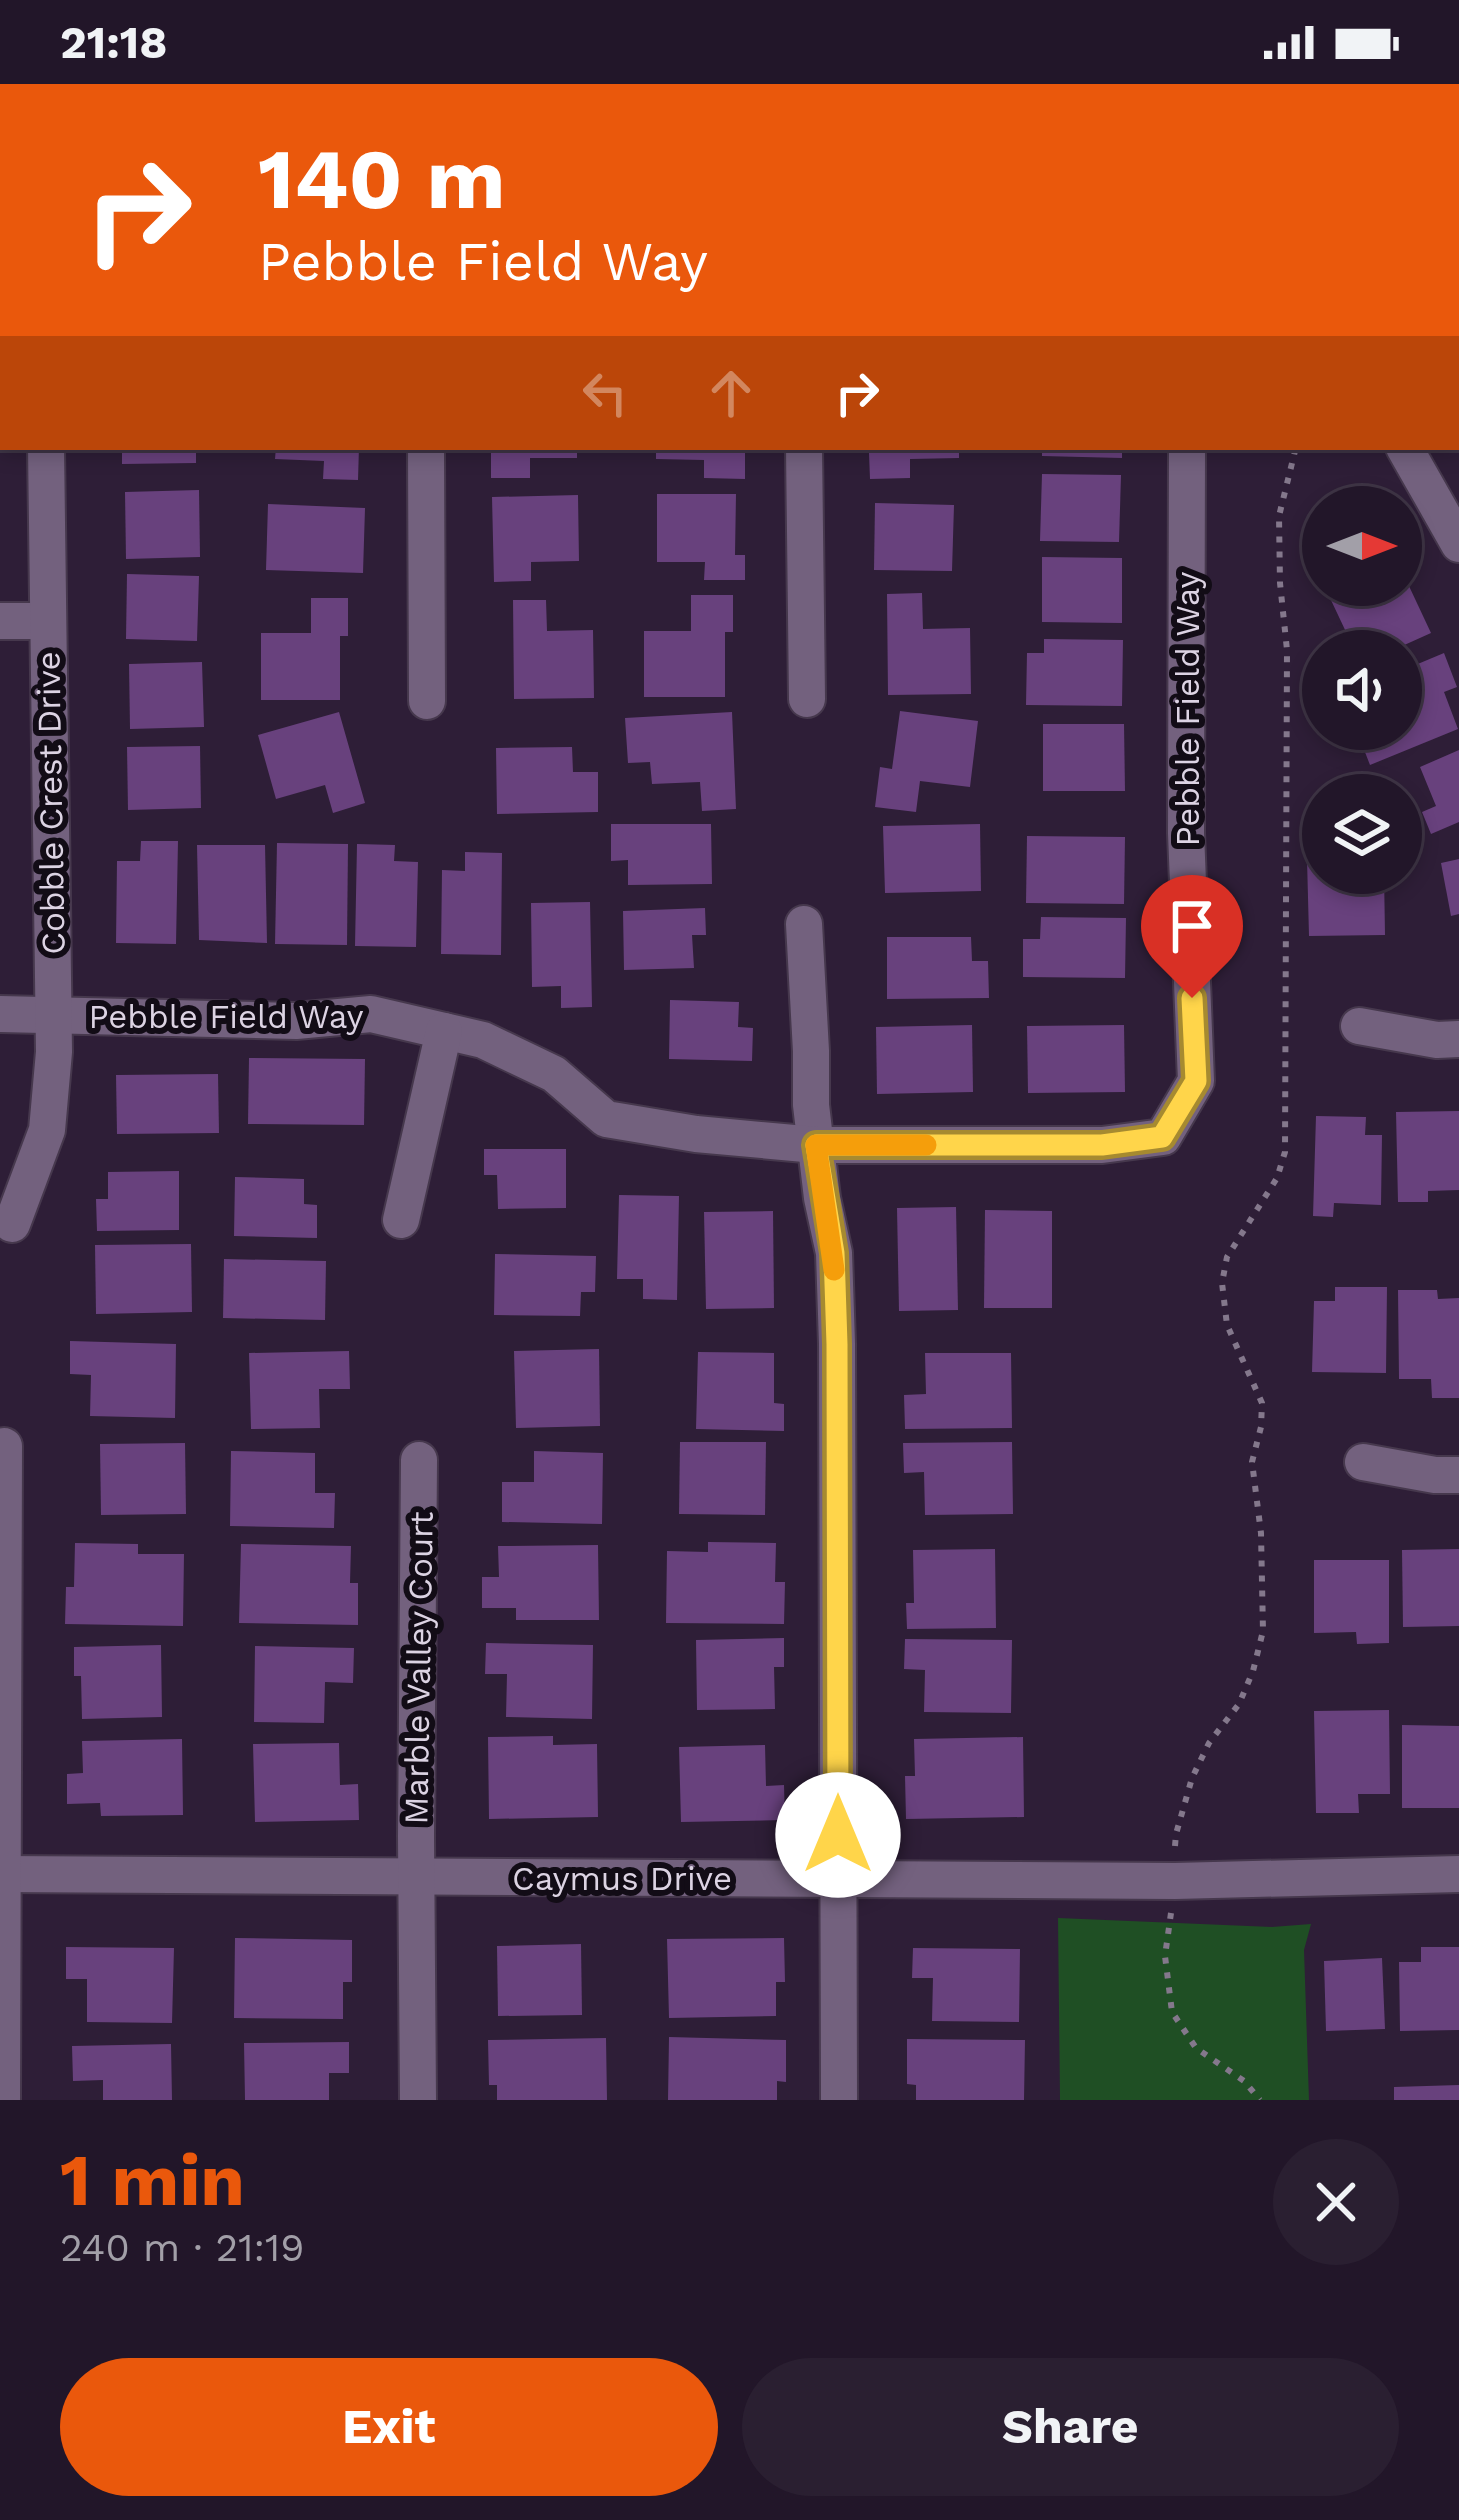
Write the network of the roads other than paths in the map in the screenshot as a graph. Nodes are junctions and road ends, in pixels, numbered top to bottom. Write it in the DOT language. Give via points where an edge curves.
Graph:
graph roads {
  1 [pos="46,450"];
  2 [pos="426,450"];
  3 [pos="804,450"];
  4 [pos="1187,450"];
  5 [pos="1406,450"];
  6 [pos="1459,544"];
  7 [pos="0,621"];
  8 [pos="48,621"];
  9 [pos="807,699"];
  10 [pos="427,701"];
  11 [pos="804,924"];
  12 [pos="0,1014"];
  13 [pos="53,1015"];
  14 [pos="1359,1026"];
  15 [pos="444,1031"];
  16 [pos="1459,1040"];
  17 [pos="816,1145"];
  18 [pos="401,1220"];
  19 [pos="12,1223"];
  20 [pos="4,1446"];
  21 [pos="419,1460"];
  22 [pos="1363,1462"];
  23 [pos="1459,1475"];
  24 [pos="0,1874"];
  25 [pos="1459,1874"];
  26 [pos="416,1876"];
  27 [pos="838,1879"];
  28 [pos="2,2100"];
  29 [pos="418,2100"];
  30 [pos="839,2100"];
  1 -- 8 [label="street, Cobble Crest Drive"];
  2 -- 10 [label="street"];
  3 -- 9 [label="street"];
  4 -- 17 [label="street, Pebble Field Way" via="1186,833 1196,1081 1162,1137 1102,1145"];
  5 -- 6 [label="street"];
  7 -- 8 [label="street"];
  8 -- 13 [label="street, Cobble Crest Drive"];
  11 -- 17 [label="street"];
  12 -- 13 [label="street, Pebble Field Way"];
  13 -- 15 [label="street, Pebble Field Way" via="296,1021 370,1014"];
  13 -- 19 [label="street, Cobble Crest Drive" via="47,1130"];
  14 -- 16 [label="street"];
  15 -- 17 [label="street, Pebble Field Way" via="554,1073 606,1119"];
  15 -- 18 [label="street"];
  17 -- 27 [label="street" via="834,1253 837,1344"];
  20 -- 24 [label="street"];
  21 -- 26 [label="street, Marble Valley Court"];
  22 -- 23 [label="street"];
  24 -- 26 [label="street, Caymus Drive"];
  24 -- 28 [label="street"];
  25 -- 27 [label="street, Caymus Drive"];
  26 -- 27 [label="street, Caymus Drive"];
  26 -- 29 [label="street, Marble Valley Court"];
  27 -- 30 [label="street"];
}
